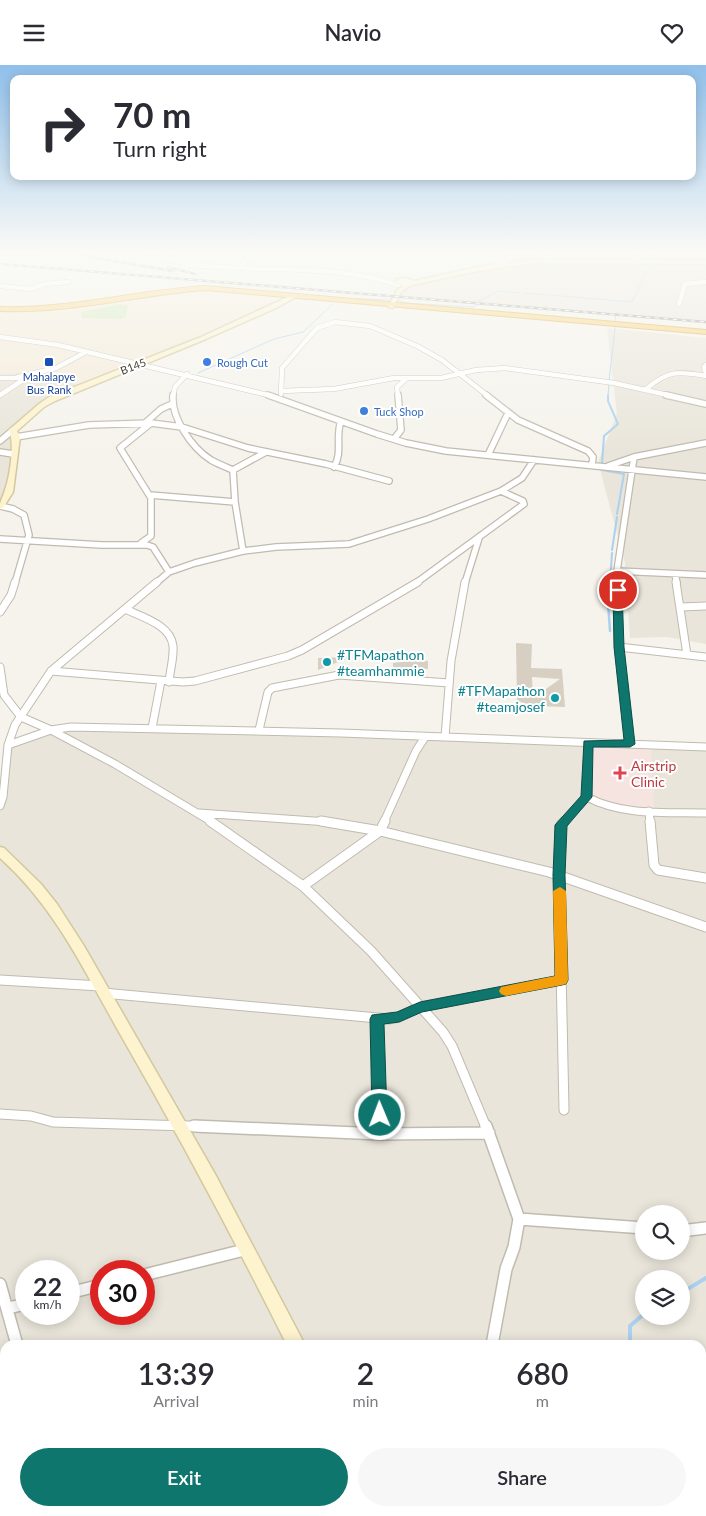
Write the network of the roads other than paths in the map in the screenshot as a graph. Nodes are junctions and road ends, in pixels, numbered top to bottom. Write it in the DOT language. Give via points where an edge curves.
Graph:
graph roads {
  1 [pos="251,317"];
  2 [pos="517,317"];
  3 [pos="706,333"];
  4 [pos="0,337"];
  5 [pos="86,351"];
  6 [pos="157,357"];
  7 [pos="139,364"];
  8 [pos="706,365"];
  9 [pos="158,368"];
  10 [pos="187,374"];
  11 [pos="460,374"];
  12 [pos="706,374"];
  13 [pos="18,377"];
  14 [pos="0,378"];
  15 [pos="408,378"];
  16 [pos="645,390"];
  17 [pos="281,391"];
  18 [pos="0,395"];
  19 [pos="281,399"];
  20 [pos="172,404"];
  21 [pos="706,405"];
  22 [pos="508,413"];
  23 [pos="341,421"];
  24 [pos="148,423"];
  25 [pos="182,427"];
  26 [pos="15,433"];
  27 [pos="394,439"];
  28 [pos="0,441"];
  29 [pos="706,443"];
  30 [pos="0,452"];
  31 [pos="266,452"];
  32 [pos="13,454"];
  33 [pos="488,455"];
  34 [pos="634,457"];
  35 [pos="534,460"];
  36 [pos="592,465"];
  37 [pos="334,467"];
  38 [pos="606,467"];
  39 [pos="632,469"];
  40 [pos="233,470"];
  41 [pos="706,477"];
  42 [pos="389,481"];
  43 [pos="501,491"];
  44 [pos="150,495"];
  45 [pos="235,502"];
  46 [pos="0,506"];
  47 [pos="479,538"];
  48 [pos="0,539"];
  49 [pos="28,541"];
  50 [pos="139,543"];
  51 [pos="243,551"];
  52 [pos="617,571"];
  53 [pos="169,572"];
  54 [pos="675,574"];
  55 [pos="706,575"];
  56 [pos="706,606"];
  57 [pos="681,607"];
  58 [pos="125,609"];
  59 [pos="0,612"];
  60 [pos="619,647"];
  61 [pos="687,655"];
  62 [pos="706,657"];
  63 [pos="0,667"];
  64 [pos="52,671"];
  65 [pos="161,681"];
  66 [pos="169,682"];
  67 [pos="449,683"];
  68 [pos="22,717"];
  69 [pos="152,728"];
  70 [pos="51,730"];
  71 [pos="259,731"];
  72 [pos="425,737"];
  73 [pos="445,737"];
  74 [pos="588,743"];
  75 [pos="630,744"];
  76 [pos="8,745"];
  77 [pos="706,747"];
  78 [pos="2,797"];
  79 [pos="587,797"];
  80 [pos="0,806"];
  81 [pos="649,811"];
  82 [pos="199,813"];
  83 [pos="706,813"];
  84 [pos="380,831"];
  85 [pos="0,851"];
  86 [pos="559,875"];
  87 [pos="706,878"];
  88 [pos="303,886"];
  89 [pos="706,927"];
  90 [pos="0,979"];
  91 [pos="562,980"];
  92 [pos="102,989"];
  93 [pos="420,1007"];
  94 [pos="377,1019"];
  95 [pos="564,1110"];
  96 [pos="0,1114"];
  97 [pos="181,1125"];
  98 [pos="489,1133"];
  99 [pos="380,1134"];
  100 [pos="519,1219"];
  101 [pos="635,1227"];
  102 [pos="706,1228"];
  103 [pos="690,1230"];
  104 [pos="248,1249"];
  105 [pos="155,1272"];
  106 [pos="0,1284"];
  107 [pos="15,1306"];
  108 [pos="8,1308"];
  109 [pos="15,1340"];
  110 [pos="294,1340"];
  111 [pos="493,1340"];
  1 -- 6 [label="street, B145 / B145"];
  2 -- 3 [label="highway"];
  4 -- 5 [label="street"];
  5 -- 7 [label="street"];
  5 -- 13 [label="street" via="56,367"];
  6 -- 7 [label="street, B145 / B145"];
  6 -- 9 [label="street"];
  7 -- 9 [label="street"];
  7 -- 26 [label="street, B145 / B145" via="49,400"];
  8 -- 12 [label="street"];
  9 -- 10 [label="street"];
  10 -- 19 [label="street"];
  10 -- 20 [label="street" via="173,390"];
  11 -- 15 [label="street" via="441,378"];
  11 -- 16 [label="street" via="490,368 518,368"];
  11 -- 17 [label="street" via="434,355 383,331 356,323 330,323 317,328 289,358 281,372"];
  11 -- 22 [label="street"];
  12 -- 16 [label="street" via="670,372 661,375"];
  13 -- 14 [label="street"];
  13 -- 18 [label="street" via="26,378"];
  15 -- 17 [label="street" via="384,379 334,389"];
  15 -- 27 [label="street" via="397,387 401,430"];
  16 -- 21 [label="street"];
  17 -- 19 [label="street"];
  19 -- 23 [label="street"];
  20 -- 24 [label="street"];
  20 -- 25 [label="street"];
  22 -- 33 [label="street"];
  22 -- 36 [label="street" via="523,423 588,451 593,457"];
  23 -- 27 [label="street"];
  23 -- 37 [label="street" via="336,429 339,458"];
  24 -- 25 [label="street"];
  24 -- 26 [label="street"];
  24 -- 44 [label="street" via="120,448"];
  25 -- 31 [label="street"];
  25 -- 40 [label="street" via="211,460"];
  26 -- 28 [label="street"];
  26 -- 32 [label="street"];
  27 -- 33 [label="street" via="446,451"];
  29 -- 34 [label="street"];
  30 -- 32 [label="street"];
  31 -- 37 [label="street"];
  31 -- 40 [label="street"];
  32 -- 46 [label="street" via="9,492"];
  33 -- 35 [label="street"];
  34 -- 38 [label="street"];
  34 -- 39 [label="street"];
  35 -- 36 [label="street"];
  35 -- 43 [label="street" via="522,478"];
  36 -- 38 [label="street"];
  37 -- 42 [label="street"];
  38 -- 39 [label="street"];
  39 -- 41 [label="street"];
  39 -- 52 [label="street"];
  40 -- 45 [label="street"];
  43 -- 47 [label="street" via="524,504"];
  43 -- 51 [label="street" via="349,544"];
  44 -- 45 [label="street"];
  44 -- 50 [label="street" via="151,536"];
  45 -- 51 [label="street"];
  46 -- 49 [label="street" via="24,515"];
  47 -- 66 [label="street" via="398,595 302,650 195,681"];
  47 -- 67 [label="street" via="460,598"];
  48 -- 49 [label="street"];
  49 -- 50 [label="street" via="102,545"];
  49 -- 59 [label="street" via="11,595"];
  50 -- 53 [label="street" via="152,547"];
  51 -- 53 [label="street"];
  52 -- 54 [label="street"];
  52 -- 60 [label="street"];
  53 -- 58 [label="street"];
  54 -- 55 [label="street"];
  54 -- 57 [label="street"];
  56 -- 57 [label="street"];
  57 -- 61 [label="street"];
  58 -- 64 [label="street"];
  58 -- 66 [label="street" via="164,630 170,637 173,647"];
  60 -- 61 [label="street"];
  60 -- 75 [label="street"];
  61 -- 62 [label="street"];
  63 -- 68 [label="street" via="4,695"];
  64 -- 65 [label="street"];
  64 -- 68 [label="street"];
  65 -- 66 [label="street"];
  65 -- 69 [label="street"];
  67 -- 71 [label="street" via="339,675 272,689 268,692"];
  67 -- 73 [label="street"];
  68 -- 70 [label="street"];
  68 -- 76 [label="street" via="15,725"];
  69 -- 70 [label="street" via="71,727"];
  69 -- 71 [label="street"];
  70 -- 76 [label="street"];
  70 -- 82 [label="street"];
  71 -- 72 [label="street"];
  72 -- 73 [label="street"];
  72 -- 84 [label="street"];
  73 -- 74 [label="street"];
  74 -- 75 [label="street"];
  74 -- 79 [label="street"];
  75 -- 77 [label="street"];
  76 -- 78 [label="street"];
  78 -- 80 [label="street"];
  79 -- 81 [label="street" via="600,805"];
  79 -- 86 [label="street" via="561,825"];
  81 -- 83 [label="street"];
  81 -- 87 [label="street" via="654,865 658,870"];
  82 -- 84 [label="street" via="318,819"];
  82 -- 88 [label="street"];
  84 -- 86 [label="street"];
  84 -- 88 [label="street"];
  85 -- 92 [label="street" via="21,868 45,895"];
  86 -- 89 [label="street"];
  86 -- 91 [label="street"];
  88 -- 93 [label="street" via="371,951"];
  90 -- 92 [label="street"];
  91 -- 93 [label="street"];
  91 -- 95 [label="street"];
  92 -- 94 [label="street"];
  92 -- 97 [label="street"];
  93 -- 94 [label="street" via="399,1017"];
  93 -- 98 [label="street" via="452,1046"];
  94 -- 99 [label="street"];
  96 -- 97 [label="street" via="31,1116 53,1122"];
  97 -- 99 [label="street"];
  97 -- 104 [label="street"];
  98 -- 99 [label="street"];
  98 -- 100 [label="street"];
  100 -- 101 [label="street"];
  100 -- 111 [label="street"];
  102 -- 103 [label="street"];
  104 -- 105 [label="street"];
  104 -- 110 [label="street"];
  106 -- 108 [label="street"];
  107 -- 108 [label="street"];
  108 -- 109 [label="street"];
}
